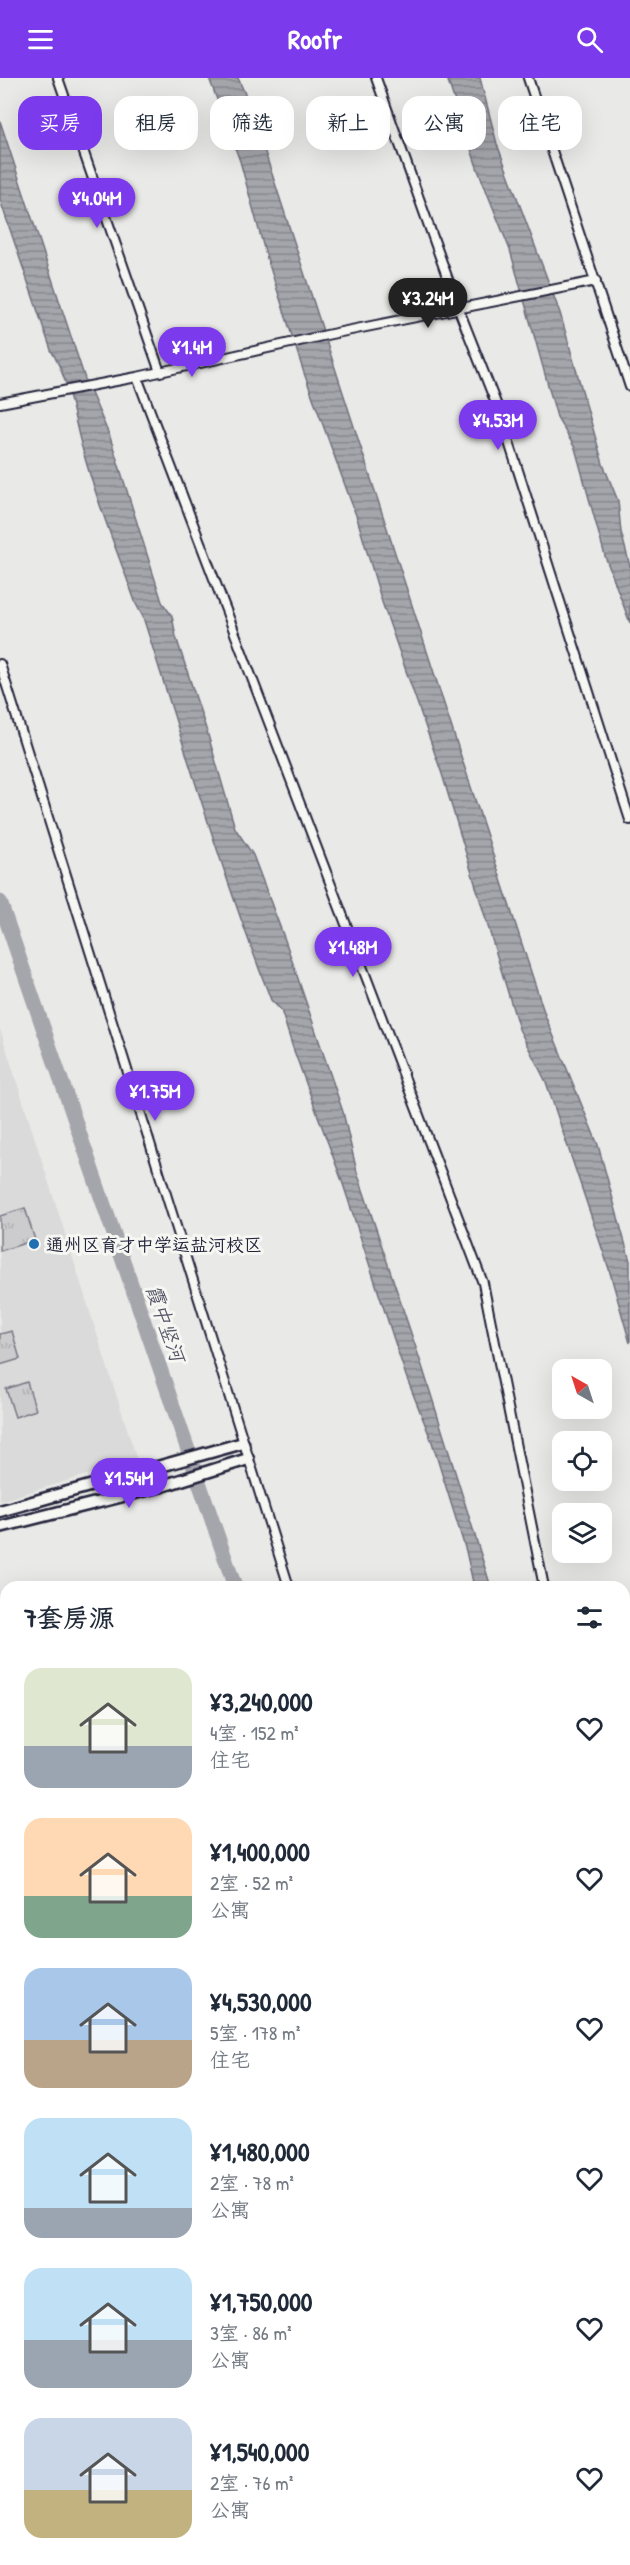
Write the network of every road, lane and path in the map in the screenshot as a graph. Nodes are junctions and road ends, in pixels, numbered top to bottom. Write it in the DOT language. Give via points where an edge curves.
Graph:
graph roads {
  1 [pos="58,78"];
  2 [pos="376,78"];
  3 [pos="528,78"];
  4 [pos="596,281"];
  5 [pos="459,310"];
  6 [pos="160,372"];
  7 [pos="137,377"];
  8 [pos="630,387"];
  9 [pos="0,403"];
  10 [pos="0,664"];
  11 [pos="630,820"];
  12 [pos="243,1443"];
  13 [pos="248,1459"];
  14 [pos="0,1511"];
  15 [pos="0,1527"];
  16 [pos="287,1581"];
  17 [pos="543,1581"];
  1 -- 6 [label="street"];
  2 -- 5 [label="street"];
  3 -- 4 [label="street"];
  4 -- 5 [label="street"];
  4 -- 8 [label="street"];
  5 -- 6 [label="street"];
  5 -- 11 [label="street" via="499,411"];
  6 -- 7 [label="street"];
  7 -- 9 [label="street"];
  7 -- 17 [label="street" via="483,1283"];
  10 -- 12 [label="street"];
  12 -- 13 [label="street"];
  12 -- 14 [label="street"];
  13 -- 15 [label="street" via="159,1487"];
  13 -- 16 [label="street"];
}
